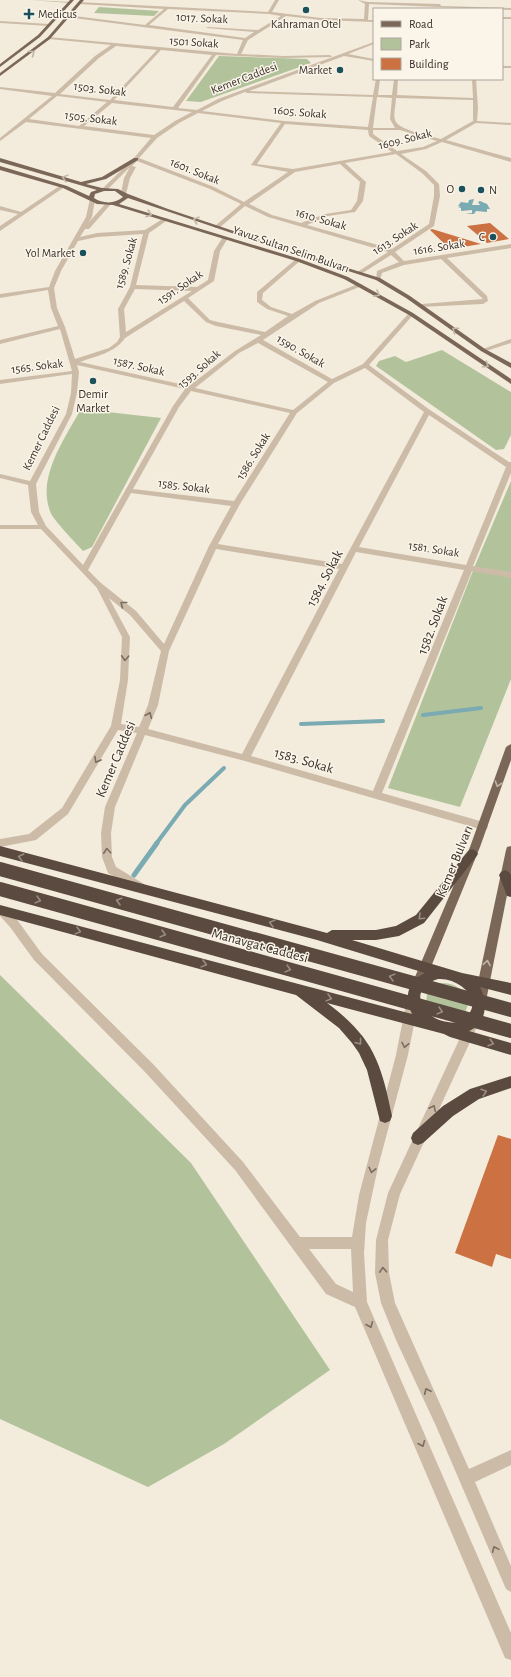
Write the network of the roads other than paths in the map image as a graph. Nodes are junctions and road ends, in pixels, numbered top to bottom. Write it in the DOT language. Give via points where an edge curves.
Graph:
graph roads {
  1 [pos="32,0"];
  2 [pos="277,0"];
  3 [pos="360,0"];
  4 [pos="440,0"];
  5 [pos="71,1"];
  6 [pos="81,2"];
  7 [pos="368,3"];
  8 [pos="191,4"];
  9 [pos="440,7"];
  10 [pos="167,8"];
  11 [pos="476,8"];
  12 [pos="188,9"];
  13 [pos="269,13"];
  14 [pos="285,15"];
  15 [pos="67,16"];
  16 [pos="366,20"];
  17 [pos="373,21"];
  18 [pos="0,22"];
  19 [pos="49,25"];
  20 [pos="145,27"];
  21 [pos="258,31"];
  22 [pos="48,38"];
  23 [pos="246,39"];
  24 [pos="373,43"];
  25 [pos="114,45"];
  26 [pos="367,46"];
  27 [pos="160,50"];
  28 [pos="215,54"];
  29 [pos="238,55"];
  30 [pos="338,56"];
  31 [pos="345,57"];
  32 [pos="352,58"];
  33 [pos="373,60"];
  34 [pos="0,66"];
  35 [pos="296,72"];
  36 [pos="0,75"];
  37 [pos="378,80"];
  38 [pos="396,80"];
  39 [pos="474,80"];
  40 [pos="0,88"];
  41 [pos="241,92"];
  42 [pos="57,94"];
  43 [pos="376,96"];
  44 [pos="394,96"];
  45 [pos="474,99"];
  46 [pos="111,101"];
  47 [pos="175,108"];
  48 [pos="198,110"];
  49 [pos="25,120"];
  50 [pos="284,122"];
  51 [pos="475,122"];
  52 [pos="511,124"];
  53 [pos="80,127"];
  54 [pos="370,128"];
  55 [pos="400,129"];
  56 [pos="155,137"];
  57 [pos="0,140"];
  58 [pos="441,141"];
  59 [pos="396,154"];
  60 [pos="136,159"];
  61 [pos="0,160"];
  62 [pos="511,160"];
  63 [pos="341,163"];
  64 [pos="0,168"];
  65 [pos="294,171"];
  66 [pos="83,183"];
  67 [pos="63,186"];
  68 [pos="104,190"];
  69 [pos="125,194"];
  70 [pos="91,199"];
  71 [pos="110,204"];
  72 [pos="246,204"];
  73 [pos="0,208"];
  74 [pos="22,214"];
  75 [pos="166,219"];
  76 [pos="302,225"];
  77 [pos="217,227"];
  78 [pos="0,229"];
  79 [pos="146,232"];
  80 [pos="225,238"];
  81 [pos="76,240"];
  82 [pos="511,246"];
  83 [pos="391,251"];
  84 [pos="443,257"];
  85 [pos="298,260"];
  86 [pos="403,263"];
  87 [pos="359,273"];
  88 [pos="378,279"];
  89 [pos="360,285"];
  90 [pos="132,287"];
  91 [pos="51,288"];
  92 [pos="198,290"];
  93 [pos="1,295"];
  94 [pos="185,299"];
  95 [pos="422,306"];
  96 [pos="411,314"];
  97 [pos="293,316"];
  98 [pos="62,327"];
  99 [pos="266,334"];
  100 [pos="123,337"];
  101 [pos="258,340"];
  102 [pos="511,341"];
  103 [pos="0,342"];
  104 [pos="484,350"];
  105 [pos="73,362"];
  106 [pos="365,366"];
  107 [pos="511,366"];
  108 [pos="76,372"];
  109 [pos="0,382"];
  110 [pos="332,382"];
  111 [pos="511,382"];
  112 [pos="190,389"];
  113 [pos="428,411"];
  114 [pos="294,412"];
  115 [pos="511,465"];
  116 [pos="0,476"];
  117 [pos="32,484"];
  118 [pos="130,491"];
  119 [pos="236,504"];
  120 [pos="0,527"];
  121 [pos="44,527"];
  122 [pos="213,546"];
  123 [pos="354,549"];
  124 [pos="344,567"];
  125 [pos="468,567"];
  126 [pos="84,570"];
  127 [pos="511,575"];
  128 [pos="98,585"];
  129 [pos="165,651"];
  130 [pos="116,726"];
  131 [pos="142,731"];
  132 [pos="511,747"];
  133 [pos="245,758"];
  134 [pos="376,796"];
  135 [pos="483,826"];
  136 [pos="0,843"];
  137 [pos="511,850"];
  138 [pos="0,852"];
  139 [pos="472,854"];
  140 [pos="0,869"];
  141 [pos="508,869"];
  142 [pos="140,887"];
  143 [pos="0,889"];
  144 [pos="511,892"];
  145 [pos="0,910"];
  146 [pos="317,935"];
  147 [pos="425,967"];
  148 [pos="444,973"];
  149 [pos="464,978"];
  150 [pos="483,982"];
  151 [pos="416,988"];
  152 [pos="298,989"];
  153 [pos="511,989"];
  154 [pos="480,1001"];
  155 [pos="511,1010"];
  156 [pos="475,1019"];
  157 [pos="410,1020"];
  158 [pos="440,1028"];
  159 [pos="511,1031"];
  160 [pos="467,1036"];
  161 [pos="511,1049"];
  162 [pos="511,1082"];
  163 [pos="385,1116"];
  164 [pos="418,1138"];
  165 [pos="296,1242"];
  166 [pos="358,1243"];
  167 [pos="360,1302"];
  168 [pos="511,1457"];
  169 [pos="465,1479"];
  170 [pos="511,1584"];
  171 [pos="511,1652"];
  1 -- 5 [label="street"];
  2 -- 13 [label="street"];
  3 -- 7 [label="street"];
  4 -- 9 [label="street"];
  5 -- 19 [label="main road"];
  6 -- 10 [label="street"];
  6 -- 15 [label="main road"];
  7 -- 9 [label="street"];
  7 -- 16 [label="street"];
  8 -- 12 [label="street"];
  9 -- 11 [label="street"];
  10 -- 12 [label="street"];
  10 -- 20 [label="street"];
  12 -- 13 [label="street"];
  13 -- 14 [label="street"];
  14 -- 16 [label="street"];
  14 -- 21 [label="street"];
  15 -- 20 [label="street, 1017. Sokak"];
  15 -- 22 [label="main road"];
  16 -- 17 [label="street"];
  18 -- 19 [label="street"];
  19 -- 34 [label="main road" via="30,45"];
  20 -- 21 [label="street, 1017. Sokak"];
  20 -- 23 [label="street, 1017. Sokak"];
  21 -- 23 [label="street"];
  22 -- 25 [label="street, 1501 Sokak"];
  36 -- 22 [label="main road, one-way"];
  23 -- 29 [label="street"];
  24 -- 26 [label="street"];
  25 -- 27 [label="street, 1501 Sokak"];
  25 -- 42 [label="street"];
  26 -- 31 [label="street"];
  26 -- 32 [label="street"];
  27 -- 28 [label="street, 1501 Sokak"];
  27 -- 46 [label="street"];
  28 -- 29 [label="street, 1501 Sokak"];
  28 -- 47 [label="street"];
  29 -- 30 [label="street, 1501 Sokak"];
  30 -- 31 [label="street"];
  30 -- 35 [label="street, Kemer Caddesi"];
  31 -- 32 [label="street"];
  31 -- 35 [label="street"];
  32 -- 33 [label="street"];
  35 -- 41 [label="street, Kemer Caddesi"];
  37 -- 43 [label="street"];
  38 -- 44 [label="street"];
  39 -- 45 [label="street"];
  40 -- 42 [label="street, 1503. Sokak"];
  41 -- 43 [label="street"];
  41 -- 48 [label="street, Kemer Caddesi"];
  42 -- 46 [label="street, 1503. Sokak"];
  42 -- 49 [label="street"];
  43 -- 44 [label="street"];
  43 -- 54 [label="street"];
  44 -- 45 [label="street"];
  44 -- 55 [label="street" via="392,119"];
  45 -- 51 [label="street"];
  46 -- 47 [label="street, 1503. Sokak"];
  46 -- 53 [label="street"];
  47 -- 48 [label="street, 1503. Sokak"];
  48 -- 50 [label="street, 1605. Sokak"];
  48 -- 56 [label="street, Kemer Caddesi"];
  49 -- 53 [label="street, 1505. Sokak"];
  49 -- 57 [label="street"];
  50 -- 54 [label="street, 1605. Sokak"];
  50 -- 65 [label="street, 1609. Sokak" via="254,165"];
  51 -- 52 [label="street"];
  51 -- 58 [label="street, 1609. Sokak"];
  53 -- 56 [label="street, 1505. Sokak"];
  54 -- 55 [label="street, 1605. Sokak"];
  54 -- 59 [label="street, 1613. Sokak" via="370,135"];
  55 -- 58 [label="street, 1605. Sokak"];
  56 -- 60 [label="street, Kemer Caddesi"];
  58 -- 59 [label="street, 1609. Sokak" via="424,148"];
  58 -- 62 [label="street, 1605. Sokak"];
  59 -- 63 [label="street, 1609. Sokak"];
  59 -- 83 [label="street, 1613. Sokak" via="424,172 437,185 438,196 432,225"];
  60 -- 66 [label="main road" via="104,178"];
  60 -- 68 [label="street, Kemer Caddesi"];
  60 -- 69 [label="street, Kemer Caddesi" via="127,178"];
  60 -- 72 [label="street, 1601. Sokak"];
  66 -- 61 [label="main road, one-way"];
  63 -- 65 [label="street, 1609. Sokak"];
  63 -- 76 [label="street" via="363,182 360,201 353,211 327,215"];
  64 -- 67 [label="main road"];
  65 -- 72 [label="street, 1609. Sokak"];
  66 -- 68 [label="main road"];
  67 -- 70 [label="main road"];
  67 -- 74 [label="street"];
  68 -- 69 [label="main road, Yavuz Sultan Selim Bulvarı" via="116,190"];
  68 -- 70 [label="main road" via="92,193"];
  69 -- 71 [label="main road" via="122,201"];
  77 -- 69 [label="main road, Yavuz Sultan Selim Bulvarı, one-way"];
  70 -- 71 [label="main road, Yavuz Sultan Selim Bulvarı" via="98,203"];
  70 -- 81 [label="street" via="88,217"];
  71 -- 75 [label="main road, Yavuz Sultan Selim Bulvarı, one-way"];
  71 -- 81 [label="street"];
  72 -- 76 [label="street, 1610. Sokak" via="270,216"];
  72 -- 77 [label="street, 1609. Sokak"];
  73 -- 74 [label="street"];
  74 -- 78 [label="street"];
  75 -- 79 [label="street, 1589. Sokak"];
  75 -- 80 [label="main road, Yavuz Sultan Selim Bulvarı"];
  76 -- 83 [label="street, 1610. Sokak"];
  77 -- 87 [label="main road, Yavuz Sultan Selim Bulvarı"];
  79 -- 81 [label="street" via="96,235"];
  79 -- 90 [label="street, 1589. Sokak"];
  80 -- 85 [label="main road, Yavuz Sultan Selim Bulvarı"];
  80 -- 92 [label="street, 1591. Sokak" via="217,251 211,281"];
  81 -- 91 [label="street"];
  82 -- 84 [label="street, 1616. Sokak"];
  83 -- 86 [label="street"];
  83 -- 87 [label="street, 1613. Sokak"];
  84 -- 86 [label="street, 1616. Sokak"];
  84 -- 95 [label="street" via="486,300"];
  85 -- 89 [label="main road, Yavuz Sultan Selim Bulvarı"];
  85 -- 97 [label="street" via="260,292 259,301 269,308"];
  86 -- 88 [label="street, 1616. Sokak" via="380,272"];
  87 -- 88 [label="main road, Yavuz Sultan Selim Bulvarı"];
  88 -- 95 [label="main road, Yavuz Sultan Selim Bulvarı"];
  89 -- 96 [label="main road, Yavuz Sultan Selim Bulvarı, one-way"];
  89 -- 97 [label="street, 1593. Sokak" via="317,302"];
  90 -- 92 [label="street"];
  90 -- 100 [label="street, 1589. Sokak" via="121,309"];
  91 -- 93 [label="street"];
  91 -- 98 [label="street, Kemer Caddesi" via="54,308"];
  92 -- 94 [label="street, 1591. Sokak"];
  94 -- 99 [label="street, 1590. Sokak" via="208,321"];
  94 -- 100 [label="street, 1591. Sokak"];
  104 -- 95 [label="main road, Yavuz Sultan Selim Bulvarı, one-way"];
  96 -- 106 [label="street, 1586. Sokak"];
  96 -- 111 [label="main road, Yavuz Sultan Selim Bulvarı, one-way"];
  97 -- 99 [label="street, 1593. Sokak"];
  98 -- 103 [label="street"];
  98 -- 105 [label="street, Kemer Caddesi"];
  99 -- 101 [label="street, 1593. Sokak"];
  100 -- 105 [label="street" via="111,349"];
  101 -- 110 [label="street, 1590. Sokak"];
  101 -- 112 [label="street, 1593. Sokak" via="236,352"];
  102 -- 104 [label="street"];
  104 -- 107 [label="main road, Yavuz Sultan Selim Bulvarı"];
  105 -- 108 [label="street, Kemer Caddesi"];
  105 -- 112 [label="street, 1587. Sokak"];
  106 -- 110 [label="street, 1586. Sokak"];
  106 -- 113 [label="street"];
  108 -- 109 [label="street, 1565. Sokak"];
  108 -- 117 [label="street, Kemer Caddesi" via="69,414"];
  110 -- 114 [label="street, 1586. Sokak"];
  112 -- 114 [label="street, 1587. Sokak"];
  112 -- 118 [label="street, 1593. Sokak" via="176,406"];
  113 -- 115 [label="street"];
  113 -- 123 [label="street, 1584. Sokak"];
  114 -- 119 [label="street, 1586. Sokak"];
  115 -- 125 [label="street, 1582. Sokak"];
  116 -- 117 [label="street"];
  117 -- 121 [label="street, Kemer Caddesi" via="35,512"];
  118 -- 119 [label="street, 1585. Sokak"];
  118 -- 126 [label="street, 1593. Sokak"];
  119 -- 122 [label="street, 1586. Sokak"];
  120 -- 121 [label="street"];
  121 -- 126 [label="street, Kemer Caddesi"];
  122 -- 124 [label="street"];
  122 -- 129 [label="street, 1586. Sokak"];
  123 -- 124 [label="street, 1584. Sokak"];
  123 -- 125 [label="street, 1581. Sokak"];
  124 -- 133 [label="street, 1584. Sokak"];
  125 -- 127 [label="street, 1581. Sokak"];
  125 -- 134 [label="street, 1582. Sokak"];
  126 -- 128 [label="street, Kemer Caddesi"];
  129 -- 128 [label="street, Kemer Caddesi, one-way" via="133,613"];
  128 -- 130 [label="street, Kemer Caddesi, one-way" via="126,637 124,680"];
  131 -- 129 [label="street, Kemer Caddesi, one-way" via="154,705"];
  130 -- 131 [label="street, 1583. Sokak"];
  130 -- 136 [label="street, Kemer Caddesi, one-way" via="65,811 32,837"];
  131 -- 133 [label="street, 1583. Sokak"];
  142 -- 131 [label="street, Kemer Caddesi, one-way" via="112,870 107,857 106,833 110,807"];
  132 -- 135 [label="main road, Kemer Bulvarı, one-way"];
  133 -- 134 [label="street, 1583. Sokak"];
  134 -- 135 [label="street, 1583. Sokak"];
  135 -- 139 [label="main road, Kemer Bulvarı"];
  137 -- 141 [label="main road"];
  142 -- 138 [label="highway, one-way"];
  139 -- 146 [label="highway, one-way" via="420,919 399,930 376,935"];
  139 -- 147 [label="main road, Kemer Bulvarı"];
  155 -- 140 [label="highway, Manavgat Caddesi, one-way, bridge"];
  141 -- 144 [label="highway"];
  150 -- 141 [label="main road, one-way"];
  146 -- 142 [label="highway, one-way"];
  143 -- 159 [label="highway, Manavgat Caddesi, one-way, bridge"];
  145 -- 152 [label="highway, one-way"];
  145 -- 165 [label="street" via="14,924 38,957 149,1068 239,1166"];
  146 -- 147 [label="highway"];
  147 -- 148 [label="highway"];
  147 -- 151 [label="main road, Kemer Bulvarı"];
  148 -- 149 [label="highway"];
  148 -- 151 [label="highway" via="425,978"];
  149 -- 150 [label="highway"];
  149 -- 154 [label="highway" via="477,992"];
  150 -- 153 [label="highway"];
  150 -- 154 [label="main road"];
  151 -- 157 [label="street"];
  151 -- 158 [label="highway" via="414,1002 417,1012 424,1020"];
  152 -- 157 [label="highway, one-way"];
  152 -- 163 [label="highway, one-way" via="349,1029 364,1048 378,1081"];
  154 -- 156 [label="highway"];
  156 -- 158 [label="highway" via="456,1029"];
  156 -- 160 [label="street"];
  157 -- 158 [label="highway"];
  157 -- 163 [label="street, one-way" via="404,1053"];
  158 -- 160 [label="highway"];
  160 -- 161 [label="highway, one-way"];
  164 -- 160 [label="street, one-way"];
  164 -- 162 [label="highway, one-way" via="448,1111 475,1094"];
  163 -- 166 [label="street, one-way" via="366,1190"];
  169 -- 164 [label="street, one-way" via="388,1303 382,1272 382,1240 394,1193"];
  165 -- 166 [label="street"];
  165 -- 167 [label="street" via="331,1289"];
  166 -- 167 [label="street"];
  167 -- 171 [label="street, one-way"];
  168 -- 169 [label="street"];
  170 -- 169 [label="street, one-way"];
}
